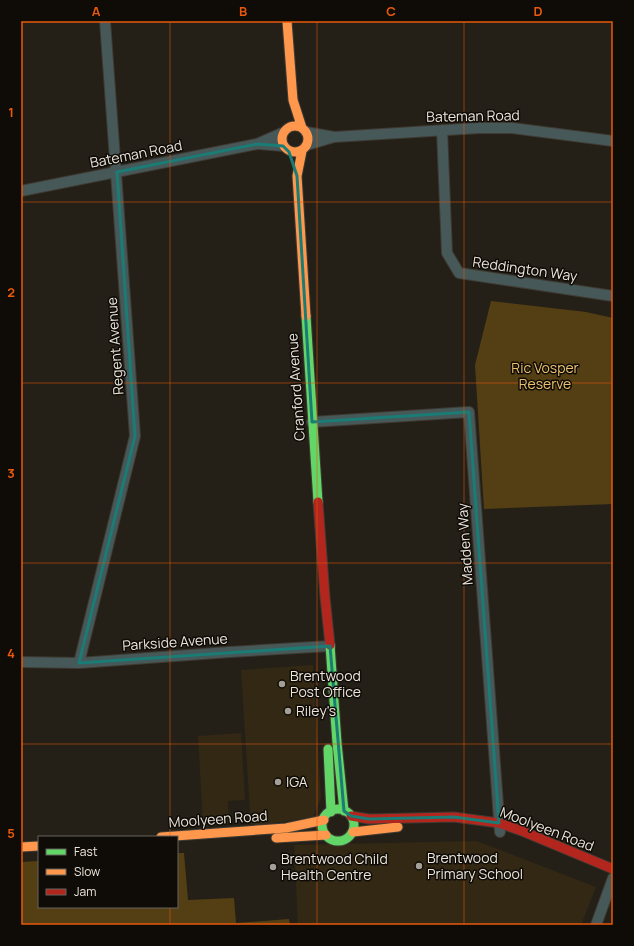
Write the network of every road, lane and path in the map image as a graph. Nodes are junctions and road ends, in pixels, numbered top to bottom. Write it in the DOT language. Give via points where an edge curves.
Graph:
graph roads {
  1 [pos="105,21"];
  2 [pos="287,21"];
  3 [pos="292,100"];
  4 [pos="304,130"];
  5 [pos="442,130"];
  6 [pos="284,131"];
  7 [pos="334,137"];
  8 [pos="613,141"];
  9 [pos="257,144"];
  10 [pos="304,148"];
  11 [pos="286,149"];
  12 [pos="117,172"];
  13 [pos="298,176"];
  14 [pos="21,191"];
  15 [pos="613,296"];
  16 [pos="312,422"];
  17 [pos="326,647"];
  18 [pos="21,662"];
  19 [pos="79,663"];
  20 [pos="325,707"];
  21 [pos="327,737"];
  22 [pos="331,812"];
  23 [pos="348,813"];
  24 [pos="324,820"];
  25 [pos="500,828"];
  26 [pos="353,832"];
  27 [pos="326,835"];
  28 [pos="175,836"];
  29 [pos="514,838"];
  30 [pos="264,839"];
  31 [pos="227,842"];
  32 [pos="178,844"];
  33 [pos="38,846"];
  34 [pos="535,846"];
  35 [pos="21,847"];
  36 [pos="38,853"];
  37 [pos="21,854"];
  38 [pos="613,869"];
  39 [pos="613,878"];
  40 [pos="596,925"];
  1 -- 12 [label="street, Regent Avenue"];
  2 -- 3 [label="main road, Cranford Avenue"];
  3 -- 4 [label="main road, Cranford Avenue"];
  3 -- 6 [label="main road, Cranford Avenue"];
  4 -- 6 [label="main road" via="294,126"];
  4 -- 7 [label="street, Bateman Road"];
  4 -- 10 [label="main road, Cranford Avenue" via="308,138"];
  5 -- 7 [label="street, Bateman Road"];
  5 -- 8 [label="street, Bateman Road" via="512,128"];
  5 -- 15 [label="street, Reddington Way" via="447,253 459,273"];
  6 -- 9 [label="street, Bateman Road"];
  6 -- 11 [label="main road, Cranford Avenue" via="281,142"];
  7 -- 10 [label="street, Bateman Road"];
  9 -- 11 [label="street, Bateman Road"];
  9 -- 12 [label="street, Bateman Road"];
  10 -- 11 [label="main road" via="293,153"];
  10 -- 13 [label="main road, Cranford Avenue"];
  11 -- 13 [label="main road, Cranford Avenue"];
  12 -- 14 [label="street, Bateman Road"];
  12 -- 19 [label="street, Regent Avenue" via="135,436"];
  13 -- 16 [label="main road, Cranford Avenue"];
  16 -- 17 [label="main road, Cranford Avenue" via="329,624"];
  16 -- 25 [label="street, Madden Way" via="469,412"];
  17 -- 19 [label="street, Parkside Avenue"];
  17 -- 20 [label="main road, Cranford Avenue"];
  17 -- 23 [label="main road, Cranford Avenue"];
  18 -- 19 [label="street, Parkside Avenue"];
  21 -- 22 [label="main road"];
  22 -- 23 [label="main road, Moolyeen Road" via="336,809"];
  22 -- 24 [label="main road"];
  23 -- 25 [label="main road, Moolyeen Road" via="369,819 454,817"];
  23 -- 26 [label="main road" via="353,821"];
  24 -- 27 [label="main road"];
  24 -- 28 [label="main road, Moolyeen Road" via="286,828"];
  25 -- 26 [label="main road, Moolyeen Road" via="402,826"];
  25 -- 29 [label="main road, Moolyeen Road"];
  25 -- 38 [label="main road, Moolyeen Road" via="522,831"];
  26 -- 27 [label="main road, Moolyeen Road" via="346,840 340,841"];
  27 -- 30 [label="main road, Moolyeen Road"];
  31 -- 32 [label="main road, Moolyeen Road"];
  33 -- 35 [label="main road"];
  34 -- 39 [label="main road, Moolyeen Road"];
  36 -- 37 [label="main road"];
  39 -- 40 [label="street"];
}
